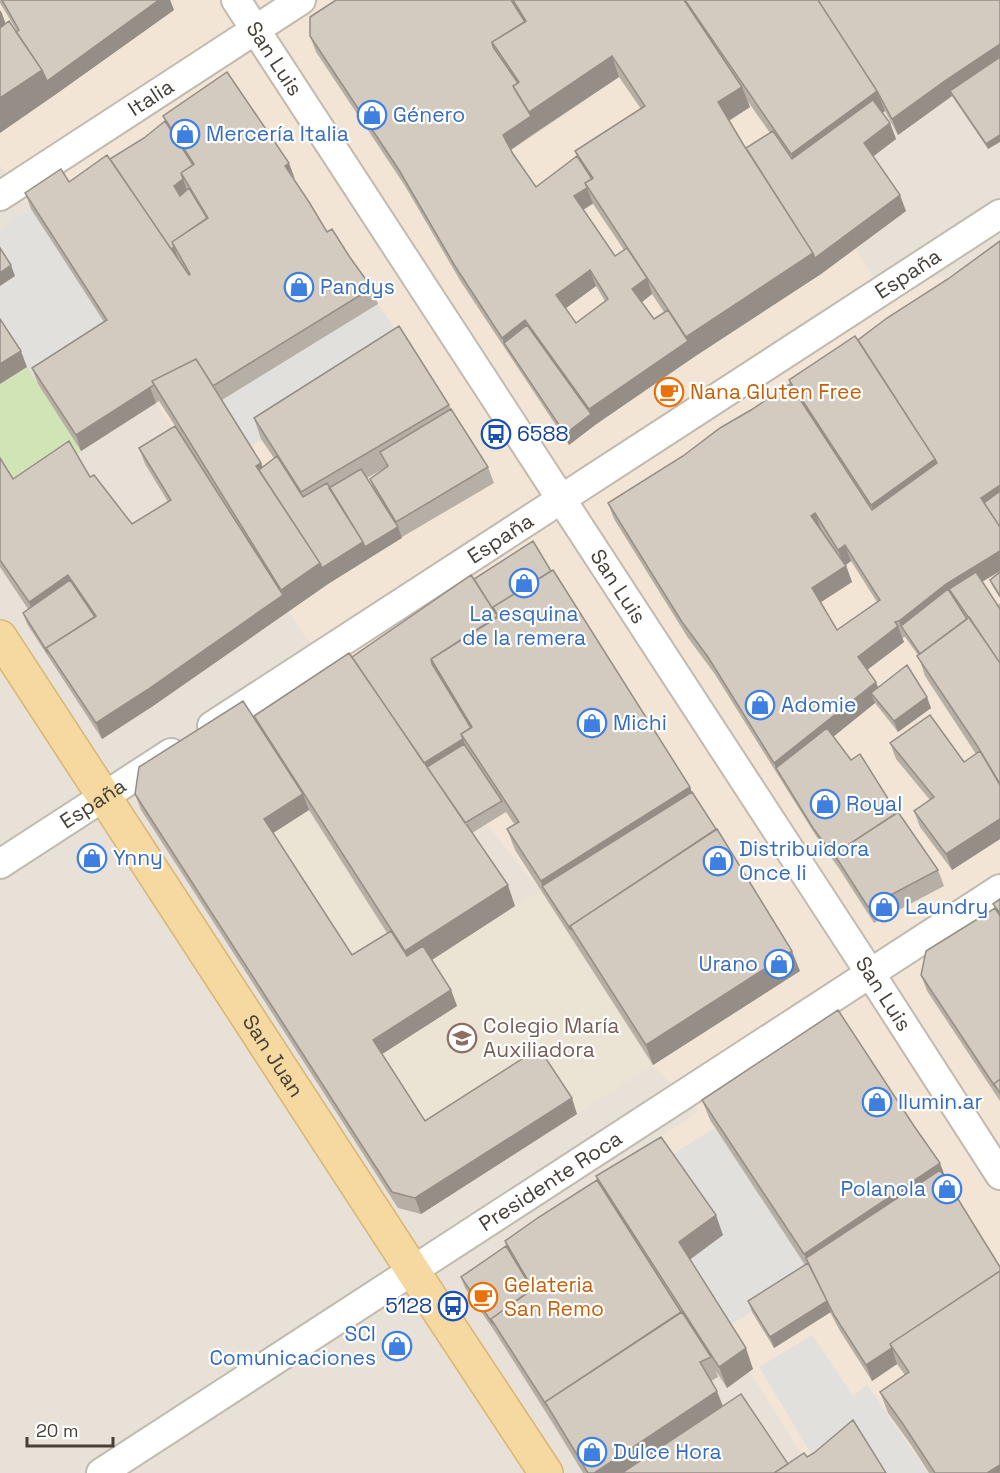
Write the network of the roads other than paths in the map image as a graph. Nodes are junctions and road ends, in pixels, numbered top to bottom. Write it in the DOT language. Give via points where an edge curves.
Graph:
graph roads {
  1 [pos="236,0"];
  2 [pos="301,0"];
  3 [pos="255,30"];
  4 [pos="0,196"];
  5 [pos="1000,214"];
  6 [pos="561,499"];
  7 [pos="0,636"];
  8 [pos="104,797"];
  9 [pos="0,864"];
  10 [pos="1000,889"];
  11 [pos="870,973"];
  12 [pos="1000,1175"];
  13 [pos="412,1270"];
  14 [pos="100,1473"];
  15 [pos="546,1473"];
  1 -- 3 [label="street, San Luis"];
  2 -- 3 [label="street, Italia"];
  3 -- 4 [label="street, Italia"];
  3 -- 6 [label="street, San Luis"];
  5 -- 6 [label="street, España"];
  6 -- 8 [label="street, España"];
  6 -- 11 [label="street, San Luis"];
  7 -- 8 [label="main road, San Juan"];
  8 -- 9 [label="street, España"];
  8 -- 13 [label="main road, San Juan"];
  10 -- 11 [label="street, Presidente Roca"];
  11 -- 12 [label="street, San Luis"];
  11 -- 13 [label="street, Presidente Roca"];
  13 -- 14 [label="street, Presidente Roca"];
  13 -- 15 [label="main road, San Juan"];
}
